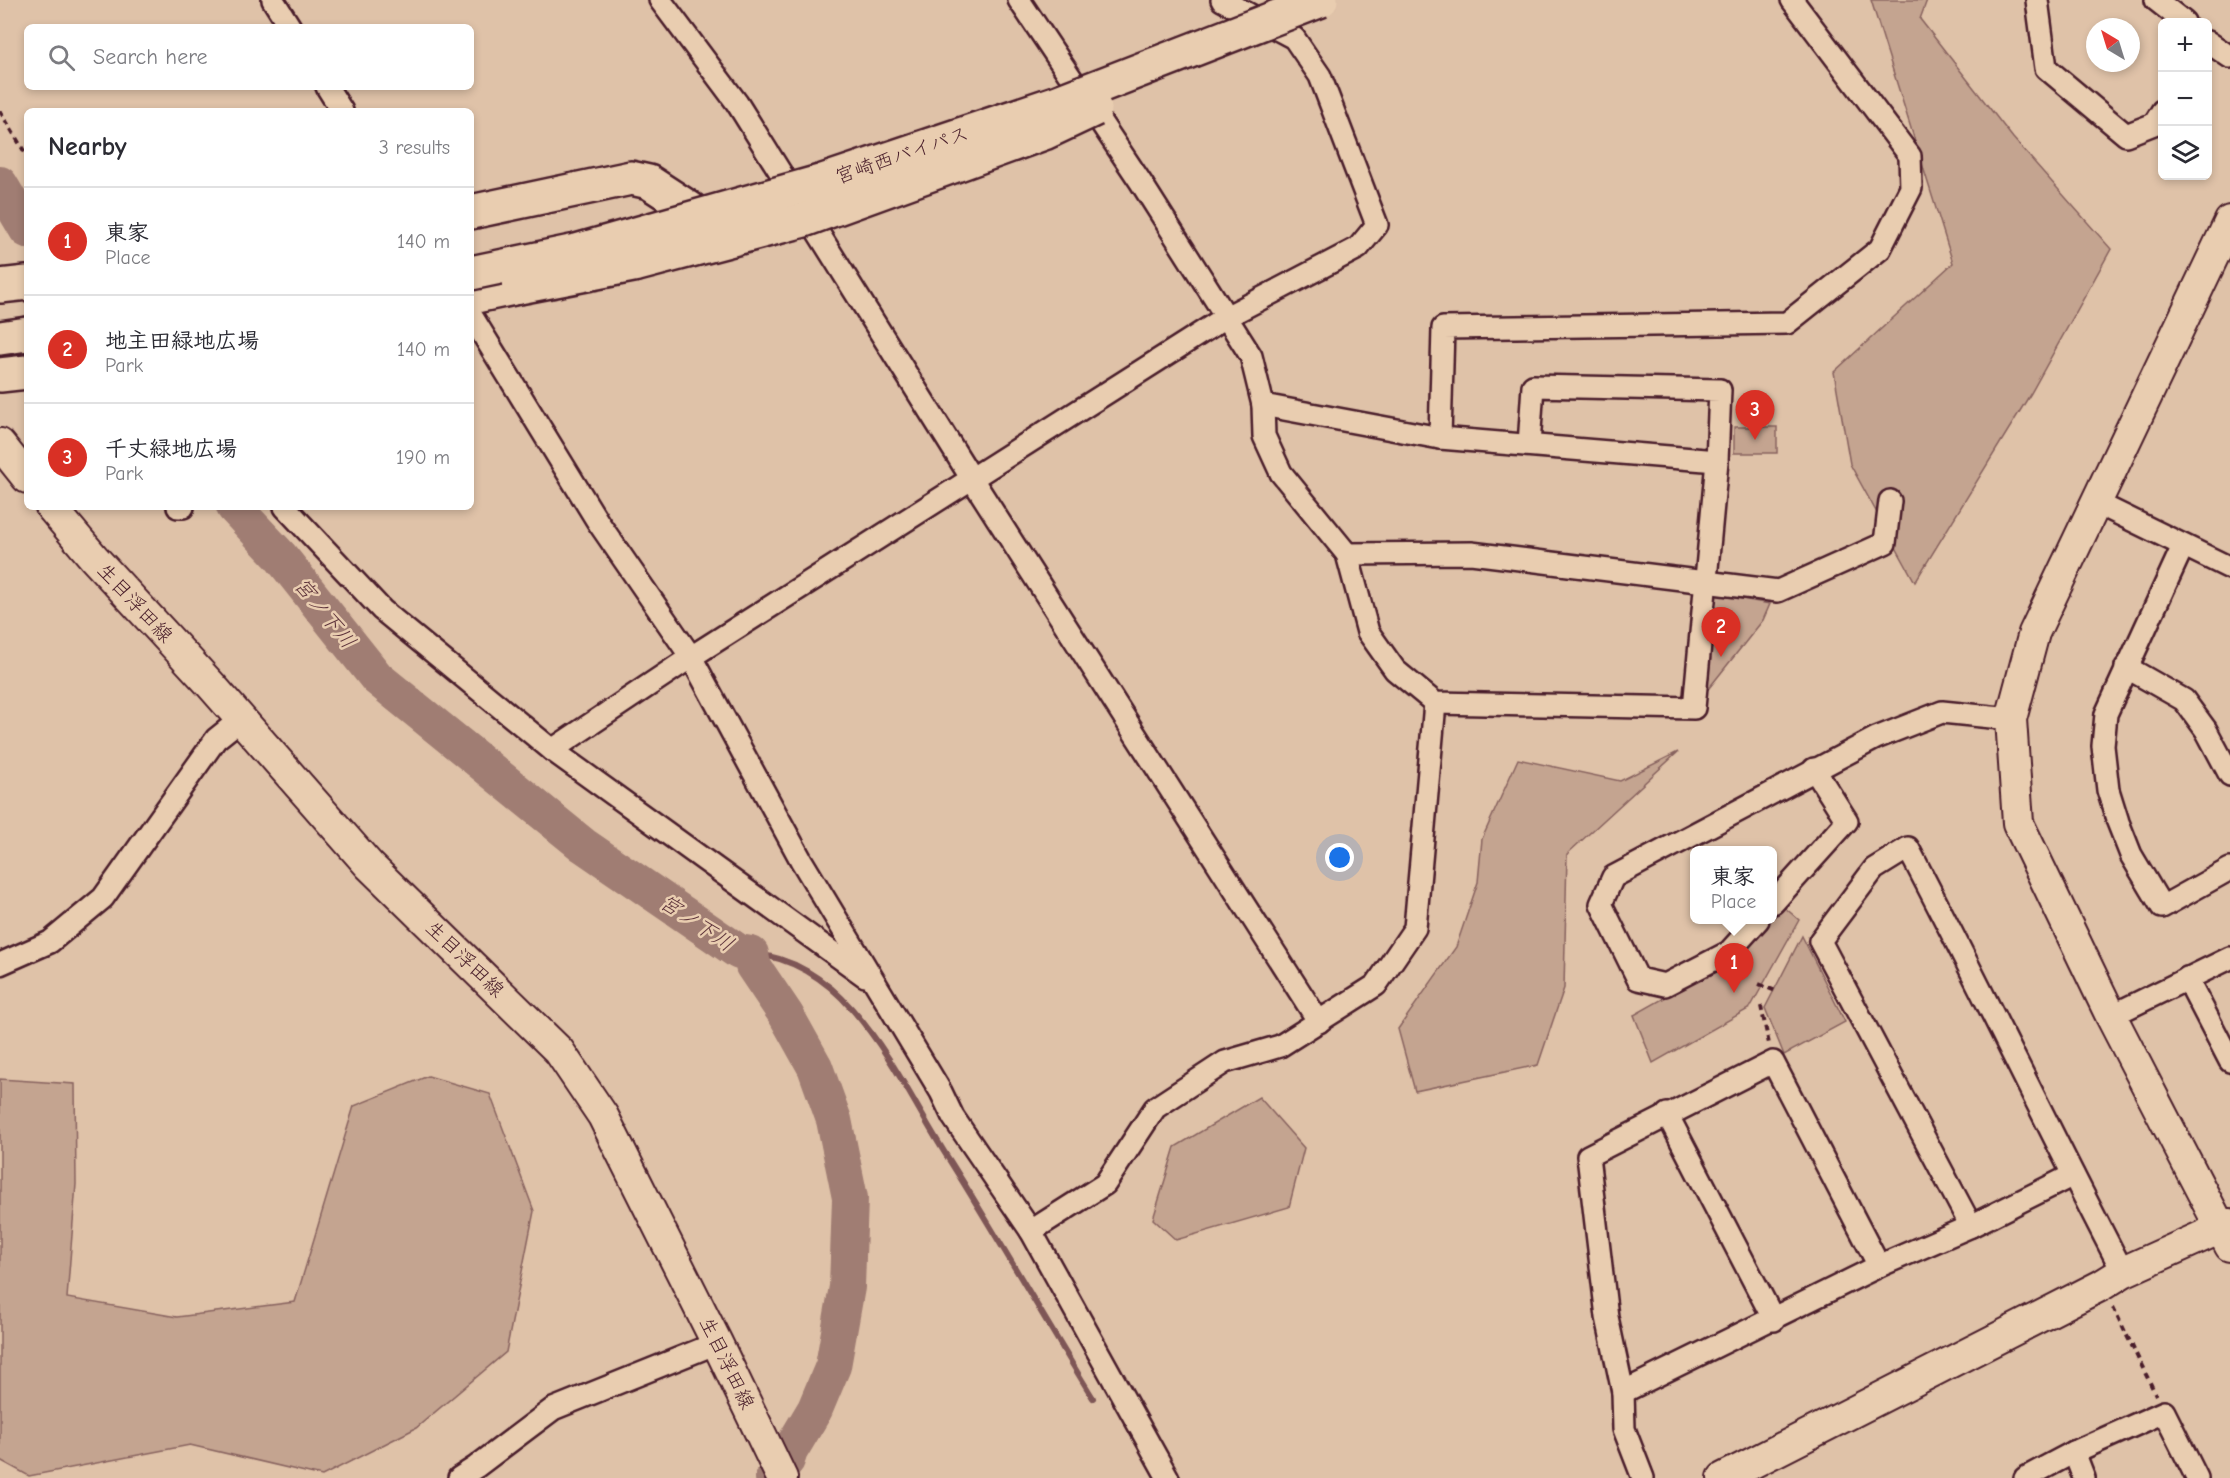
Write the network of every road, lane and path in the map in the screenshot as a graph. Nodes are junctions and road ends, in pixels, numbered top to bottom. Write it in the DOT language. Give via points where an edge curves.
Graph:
graph roads {
  1 [pos="273,0"];
  2 [pos="660,0"];
  3 [pos="1018,0"];
  4 [pos="1222,0"];
  5 [pos="1321,0"];
  6 [pos="1791,0"];
  7 [pos="2037,0"];
  8 [pos="2156,0"];
  9 [pos="1284,9"];
  10 [pos="2179,18"];
  11 [pos="288,24"];
  12 [pos="2212,46"];
  13 [pos="2230,57"];
  14 [pos="329,90"];
  15 [pos="340,108"];
  16 [pos="0,111"];
  17 [pos="2158,118"];
  18 [pos="24,151"];
  19 [pos="692,210"];
  20 [pos="474,211"];
  21 [pos="2230,221"];
  22 [pos="474,258"];
  23 [pos="474,272"];
  24 [pos="24,283"];
  25 [pos="0,286"];
  26 [pos="474,296"];
  27 [pos="1226,317"];
  28 [pos="474,320"];
  29 [pos="24,334"];
  30 [pos="0,338"];
  31 [pos="24,349"];
  32 [pos="0,352"];
  33 [pos="24,372"];
  34 [pos="0,375"];
  35 [pos="1263,405"];
  36 [pos="1440,438"];
  37 [pos="0,444"];
  38 [pos="1529,446"];
  39 [pos="1716,461"];
  40 [pos="24,474"];
  41 [pos="972,479"];
  42 [pos="1890,501"];
  43 [pos="2097,503"];
  44 [pos="54,510"];
  45 [pos="288,510"];
  46 [pos="2183,546"];
  47 [pos="1347,555"];
  48 [pos="2230,566"];
  49 [pos="1706,582"];
  50 [pos="691,657"];
  51 [pos="2126,667"];
  52 [pos="1435,703"];
  53 [pos="241,719"];
  54 [pos="2011,719"];
  55 [pos="552,750"];
  56 [pos="1814,769"];
  57 [pos="2230,775"];
  58 [pos="2230,869"];
  59 [pos="1777,899"];
  60 [pos="1754,924"];
  61 [pos="2230,958"];
  62 [pos="0,964"];
  63 [pos="2187,978"];
  64 [pos="876,983"];
  65 [pos="1760,984"];
  66 [pos="1778,992"];
  67 [pos="1761,1006"];
  68 [pos="2111,1016"];
  69 [pos="1319,1022"];
  70 [pos="2230,1061"];
  71 [pos="1773,1062"];
  72 [pos="1667,1114"];
  73 [pos="2073,1175"];
  74 [pos="1971,1226"];
  75 [pos="1031,1232"];
  76 [pos="2227,1233"];
  77 [pos="1879,1266"];
  78 [pos="2112,1279"];
  79 [pos="1774,1320"];
  80 [pos="717,1343"];
  81 [pos="1623,1392"];
  82 [pos="2164,1412"];
  83 [pos="2074,1452"];
  84 [pos="459,1478"];
  85 [pos="782,1478"];
  86 [pos="1168,1478"];
  87 [pos="1643,1478"];
  88 [pos="1723,1478"];
  89 [pos="2025,1478"];
  90 [pos="2084,1478"];
  91 [pos="2197,1478"];
  1 -- 11 [label="street"];
  2 -- 41 [label="street" via="737,103"];
  3 -- 27 [label="street"];
  4 -- 27 [label="street" via="1294,38 1320,76 1377,225 1358,248"];
  5 -- 9 [label="highway, 宮崎西バイパス, bridge"];
  6 -- 36 [label="street" via="1910,156 1911,188 1880,249 1787,323 1443,328"];
  7 -- 17 [label="street" via="2046,68 2126,135 2154,124"];
  8 -- 10 [label="street"];
  9 -- 19 [label="highway, 宮崎西バイパス" via="949,130"];
  9 -- 23 [label="highway, 宮崎西バイパス, bridge" via="1058,102 823,181 576,251"];
  9 -- 26 [label="highway, bridge" via="1206,56 1044,133 804,220 638,264"];
  12 -- 13 [label="street"];
  14 -- 15 [label="street"];
  16 -- 18 [label="path"];
  19 -- 20 [label="highway" via="650,182 631,178"];
  19 -- 22 [label="highway, 宮崎西バイパス"];
  21 -- 43 [label="street"];
  24 -- 25 [label="highway"];
  27 -- 35 [label="street" via="1251,356"];
  27 -- 41 [label="street"];
  28 -- 50 [label="street" via="598,522"];
  29 -- 30 [label="highway"];
  31 -- 32 [label="highway"];
  33 -- 34 [label="highway"];
  35 -- 36 [label="street"];
  35 -- 47 [label="street" via="1264,436 1281,473"];
  36 -- 38 [label="street"];
  37 -- 40 [label="street"];
  38 -- 39 [label="street"];
  38 -- 39 [label="street" via="1533,386 1720,390"];
  39 -- 49 [label="street"];
  41 -- 50 [label="street"];
  41 -- 69 [label="street"];
  42 -- 49 [label="street" via="1885,543 1778,591"];
  43 -- 46 [label="street"];
  43 -- 54 [label="street" via="2034,633"];
  44 -- 53 [label="street, 生目浮田線"];
  45 -- 55 [label="street" via="382,610"];
  46 -- 48 [label="street"];
  46 -- 51 [label="street"];
  47 -- 49 [label="street" via="1471,553"];
  47 -- 52 [label="street" via="1368,632 1395,670"];
  49 -- 52 [label="street" via="1694,708"];
  50 -- 55 [label="street"];
  50 -- 64 [label="street" via="801,860"];
  51 -- 57 [label="street" via="2184,700 2206,730"];
  51 -- 58 [label="street" via="2106,714 2103,746 2108,790 2131,855 2162,907"];
  52 -- 69 [label="street" via="1415,928 1376,985"];
  53 -- 62 [label="street" via="216,739 103,898 50,942"];
  53 -- 80 [label="street, 生目浮田線" via="369,865 559,1051 603,1116"];
  54 -- 56 [label="street" via="1942,712 1875,738"];
  54 -- 68 [label="street" via="2018,823"];
  55 -- 64 [label="street"];
  56 -- 59 [label="street" via="1848,820"];
  56 -- 60 [label="street" via="1613,877 1601,904 1638,979 1665,985 1729,952"];
  61 -- 63 [label="street"];
  63 -- 68 [label="street"];
  63 -- 70 [label="street"];
  64 -- 75 [label="street" via="953,1117"];
  65 -- 66 [label="path"];
  67 -- 71 [label="path"];
  68 -- 76 [label="street"];
  69 -- 75 [label="street" via="1280,1046 1225,1062 1155,1108 1104,1184"];
  71 -- 72 [label="street"];
  71 -- 77 [label="street"];
  72 -- 79 [label="street"];
  72 -- 81 [label="street" via="1588,1156 1607,1317"];
  73 -- 74 [label="street"];
  73 -- 74 [label="street" via="1908,848 1874,869 1820,941"];
  73 -- 78 [label="street"];
  74 -- 77 [label="street"];
  75 -- 86 [label="street"];
  76 -- 78 [label="street"];
  77 -- 79 [label="street"];
  78 -- 82 [label="path"];
  78 -- 88 [label="street"];
  79 -- 81 [label="street"];
  80 -- 84 [label="street" via="553,1409"];
  80 -- 85 [label="street, 生目浮田線"];
  81 -- 87 [label="street" via="1624,1429"];
  82 -- 83 [label="street"];
  82 -- 91 [label="street"];
  83 -- 89 [label="street"];
  83 -- 90 [label="street"];
}
